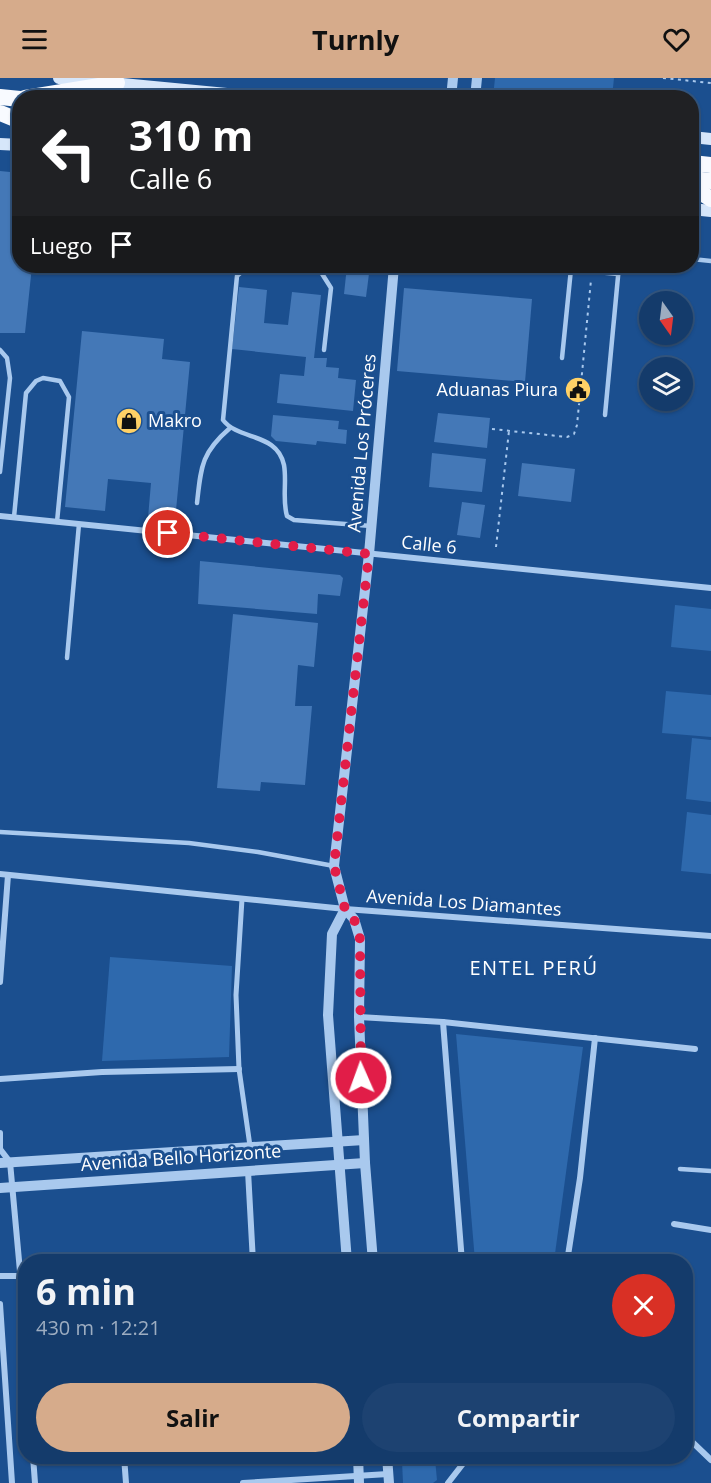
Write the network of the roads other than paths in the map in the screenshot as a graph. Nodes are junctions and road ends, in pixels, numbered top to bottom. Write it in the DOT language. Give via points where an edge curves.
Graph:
graph roads {
  1 [pos="66,78"];
  2 [pos="117,83"];
  3 [pos="162,83"];
  4 [pos="74,90"];
  5 [pos="215,90"];
  6 [pos="241,273"];
  7 [pos="323,273"];
  8 [pos="392,273"];
  9 [pos="571,273"];
  10 [pos="609,273"];
  11 [pos="618,274"];
  12 [pos="0,350"];
  13 [pos="324,350"];
  14 [pos="562,358"];
  15 [pos="605,415"];
  16 [pos="230,428"];
  17 [pos="0,472"];
  18 [pos="197,503"];
  19 [pos="0,516"];
  20 [pos="14,517"];
  21 [pos="57,522"];
  22 [pos="79,524"];
  23 [pos="371,526"];
  24 [pos="369,554"];
  25 [pos="711,588"];
  26 [pos="67,658"];
  27 [pos="0,832"];
  28 [pos="334,866"];
  29 [pos="0,874"];
  30 [pos="8,875"];
  31 [pos="242,899"];
  32 [pos="345,909"];
  33 [pos="711,936"];
  34 [pos="0,982"];
  35 [pos="359,1017"];
  36 [pos="443,1022"];
  37 [pos="595,1038"];
  38 [pos="695,1049"];
  39 [pos="239,1069"];
  40 [pos="0,1079"];
  41 [pos="0,1133"];
  42 [pos="364,1140"];
  43 [pos="339,1141"];
  44 [pos="250,1146"];
  45 [pos="0,1149"];
  46 [pos="5,1162"];
  47 [pos="365,1163"];
  48 [pos="340,1164"];
  49 [pos="680,1169"];
  50 [pos="248,1170"];
  51 [pos="711,1171"];
  52 [pos="13,1186"];
  53 [pos="0,1188"];
  54 [pos="674,1224"];
  55 [pos="711,1230"];
  56 [pos="21,1254"];
  57 [pos="253,1254"];
  58 [pos="346,1254"];
  59 [pos="372,1254"];
  60 [pos="461,1254"];
  61 [pos="568,1254"];
  62 [pos="0,1276"];
  63 [pos="18,1276"];
  64 [pos="0,1304"];
  65 [pos="693,1443"];
  66 [pos="711,1460"];
  67 [pos="34,1464"];
  68 [pos="125,1464"];
  69 [pos="358,1464"];
  70 [pos="463,1464"];
  71 [pos="389,1478"];
  72 [pos="359,1479"];
  73 [pos="12,1483"];
  74 [pos="35,1483"];
  75 [pos="126,1483"];
  76 [pos="243,1483"];
  77 [pos="448,1483"];
  1 -- 2 [label="main road"];
  2 -- 3 [label="main road"];
  2 -- 4 [label="highway"];
  3 -- 5 [label="main road"];
  6 -- 16 [label="lane" via="237,276 223,420"];
  7 -- 13 [label="lane" via="331,288"];
  8 -- 23 [label="street, Avenida Los Próceres"];
  9 -- 14 [label="lane"];
  10 -- 11 [label="lane"];
  11 -- 15 [label="lane"];
  12 -- 17 [label="lane" via="7,358 10,378"];
  16 -- 18 [label="lane" via="201,463"];
  16 -- 23 [label="lane" via="268,441 277,451 284,464 286,516 294,520"];
  19 -- 20 [label="street, Calle 6"];
  20 -- 21 [label="street, Calle 6"];
  20 -- 21 [label="lane" via="26,393 36,381 51,379 60,381 69,397"];
  21 -- 22 [label="street, Calle 6"];
  22 -- 24 [label="street, Calle 6"];
  22 -- 26 [label="lane"];
  23 -- 24 [label="street, Avenida Los Próceres"];
  24 -- 25 [label="street, Calle 6"];
  24 -- 28 [label="street, Avenida Los Próceres"];
  27 -- 28 [label="lane" via="189,843"];
  28 -- 32 [label="street, Avenida Los Próceres"];
  29 -- 30 [label="street, Avenida Los Diamantes"];
  30 -- 31 [label="street, Avenida Los Diamantes"];
  30 -- 34 [label="street"];
  31 -- 32 [label="street, Avenida Los Diamantes"];
  31 -- 39 [label="street" via="236,995"];
  32 -- 33 [label="street, Avenida Los Diamantes"];
  32 -- 35 [label="street, Avenida Los Próceres" via="354,919 360,939"];
  32 -- 43 [label="street" via="332,934 328,1015"];
  35 -- 36 [label="street"];
  35 -- 42 [label="street, Avenida Los Próceres"];
  36 -- 37 [label="street"];
  36 -- 60 [label="street"];
  37 -- 38 [label="street"];
  37 -- 61 [label="street"];
  39 -- 40 [label="street"];
  39 -- 44 [label="street"];
  41 -- 45 [label="street"];
  42 -- 43 [label="street, Avenida Bello Horizonte"];
  42 -- 47 [label="street, Avenida Los Próceres"];
  43 -- 44 [label="street, Avenida Bello Horizonte"];
  43 -- 48 [label="street"];
  44 -- 46 [label="street, Avenida Bello Horizonte"];
  45 -- 46 [label="street"];
  46 -- 52 [label="street"];
  47 -- 48 [label="street, Avenida Bello Horizonte"];
  47 -- 59 [label="street, Avenida Los Próceres"];
  48 -- 50 [label="street, Avenida Bello Horizonte"];
  48 -- 58 [label="street"];
  49 -- 51 [label="lane"];
  50 -- 52 [label="street, Avenida Bello Horizonte"];
  50 -- 57 [label="street"];
  52 -- 53 [label="street, Avenida Bello Horizonte"];
  52 -- 56 [label="street"];
  54 -- 55 [label="street"];
  62 -- 63 [label="street"];
  64 -- 73 [label="street"];
  65 -- 66 [label="street"];
  67 -- 74 [label="street"];
  68 -- 75 [label="street"];
  69 -- 72 [label="street"];
  70 -- 77 [label="street"];
  71 -- 72 [label="street"];
  72 -- 76 [label="street"];
}
